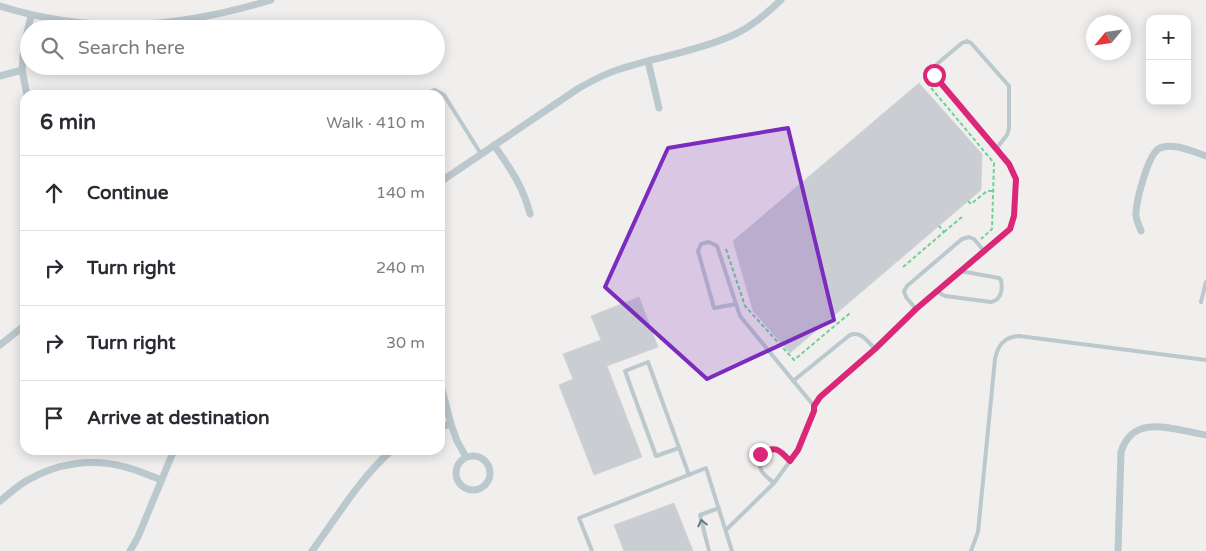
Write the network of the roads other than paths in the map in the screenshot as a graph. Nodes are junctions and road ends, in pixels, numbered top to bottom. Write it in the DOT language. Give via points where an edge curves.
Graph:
graph roads {
  1 [pos="271,0"];
  2 [pos="781,0"];
  3 [pos="0,6"];
  4 [pos="31,16"];
  5 [pos="30,20"];
  6 [pos="58,20"];
  7 [pos="187,20"];
  8 [pos="648,61"];
  9 [pos="20,71"];
  10 [pos="23,75"];
  11 [pos="0,76"];
  12 [pos="26,90"];
  13 [pos="445,97"];
  14 [pos="659,108"];
  15 [pos="494,145"];
  16 [pos="996,149"];
  17 [pos="481,154"];
  18 [pos="1206,156"];
  19 [pos="445,179"];
  20 [pos="530,214"];
  21 [pos="1142,231"];
  22 [pos="984,251"];
  23 [pos="960,272"];
  24 [pos="1206,282"];
  25 [pos="936,292"];
  26 [pos="1200,302"];
  27 [pos="736,304"];
  28 [pos="916,309"];
  29 [pos="20,329"];
  30 [pos="0,344"];
  31 [pos="875,349"];
  32 [pos="1206,360"];
  33 [pos="793,381"];
  34 [pos="445,401"];
  35 [pos="814,406"];
  36 [pos="451,424"];
  37 [pos="445,426"];
  38 [pos="1206,435"];
  39 [pos="679,448"];
  40 [pos="172,455"];
  41 [pos="386,455"];
  42 [pos="466,457"];
  43 [pos="790,461"];
  44 [pos="689,475"];
  45 [pos="162,480"];
  46 [pos="774,483"];
  47 [pos="0,501"];
  48 [pos="719,508"];
  49 [pos="726,530"];
  50 [pos="130,551"];
  51 [pos="312,551"];
  52 [pos="592,551"];
  53 [pos="709,551"];
  54 [pos="732,551"];
  55 [pos="971,551"];
  56 [pos="1118,551"];
  1 -- 7 [label="street"];
  2 -- 8 [label="street" via="732,36"];
  3 -- 4 [label="street"];
  4 -- 5 [label="street"];
  4 -- 6 [label="street"];
  8 -- 14 [label="street"];
  8 -- 15 [label="street" via="599,77"];
  9 -- 11 [label="street"];
  10 -- 12 [label="street"];
  13 -- 17 [label="lane"];
  15 -- 17 [label="street"];
  15 -- 20 [label="street" via="518,179"];
  16 -- 16 [label="lane" via="932,70 967,41 1009,86 1009,128"];
  16 -- 22 [label="lane" via="1016,179 1014,216 1010,229"];
  17 -- 19 [label="street"];
  18 -- 21 [label="street" via="1172,147 1161,147 1154,152 1135,214"];
  22 -- 23 [label="lane"];
  22 -- 28 [label="lane" via="969,236 962,239 907,286 904,291"];
  23 -- 25 [label="lane"];
  23 -- 25 [label="lane" via="998,278 1002,285 1000,297 991,302"];
  24 -- 26 [label="lane"];
  25 -- 28 [label="lane"];
  27 -- 27 [label="lane" via="718,246 709,242 701,244 698,251 714,308"];
  27 -- 33 [label="lane" via="740,316"];
  28 -- 31 [label="lane"];
  29 -- 30 [label="street"];
  31 -- 33 [label="lane" via="862,335 850,335"];
  31 -- 35 [label="lane"];
  32 -- 55 [label="lane" via="1018,336 1005,340 995,359 978,532"];
  33 -- 35 [label="lane"];
  34 -- 36 [label="street"];
  35 -- 43 [label="lane" via="798,450"];
  36 -- 37 [label="street"];
  36 -- 42 [label="street"];
  38 -- 56 [label="street" via="1152,426 1142,427 1128,436 1121,452"];
  39 -- 39 [label="lane" via="648,362 624,372 656,456"];
  39 -- 44 [label="lane"];
  40 -- 45 [label="street"];
  41 -- 51 [label="street" via="359,486"];
  42 -- 42 [label="street" via="458,465 456,476 464,488 475,490 485,486 489,476 483,459"];
  43 -- 46 [label="lane"];
  43 -- 46 [label="lane" via="780,450 769,448 760,454 758,465"];
  44 -- 48 [label="lane" via="706,468"];
  44 -- 52 [label="lane" via="579,518"];
  45 -- 47 [label="street" via="125,467 76,463 27,480"];
  45 -- 50 [label="street"];
  46 -- 49 [label="lane"];
  48 -- 49 [label="lane"];
  53 -- 48 [label="lane, one-way" via="700,515"];
  49 -- 54 [label="lane"];
}
